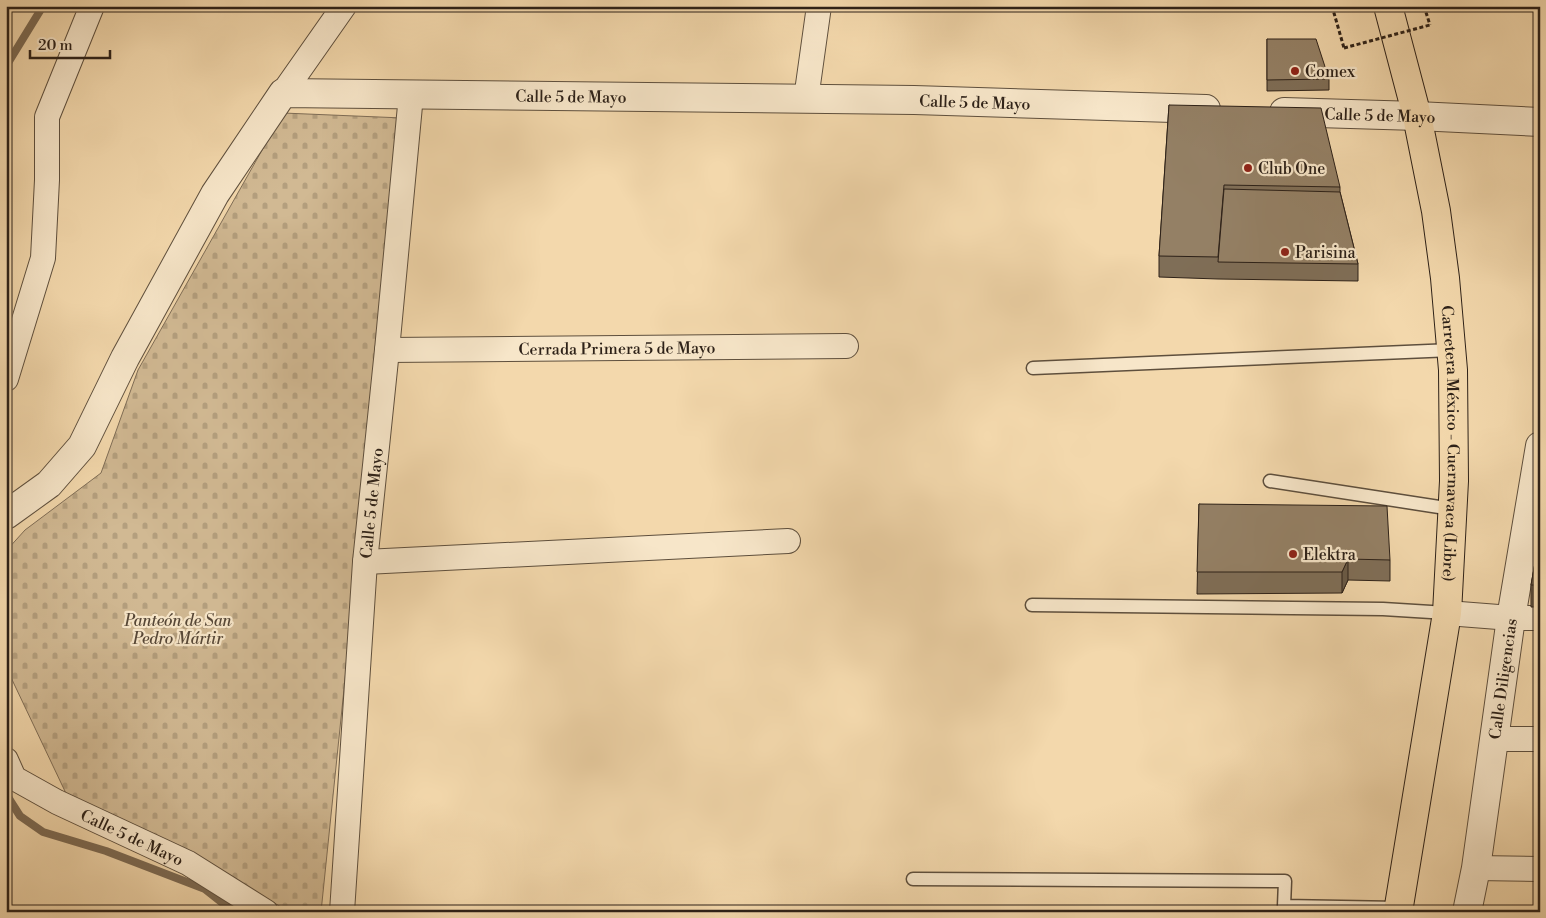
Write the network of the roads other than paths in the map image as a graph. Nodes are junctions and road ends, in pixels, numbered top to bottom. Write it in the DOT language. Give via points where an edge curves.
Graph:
graph roads {
  1 [pos="92,6"];
  2 [pos="344,6"];
  3 [pos="819,6"];
  4 [pos="1388,6"];
  5 [pos="283,93"];
  6 [pos="411,94"];
  7 [pos="806,99"];
  8 [pos="1227,110"];
  9 [pos="1257,111"];
  10 [pos="1416,116"];
  11 [pos="1540,122"];
  12 [pos="846,346"];
  13 [pos="388,350"];
  14 [pos="1452,350"];
  15 [pos="1033,368"];
  16 [pos="6,379"];
  17 [pos="1540,446"];
  18 [pos="1270,481"];
  19 [pos="1452,509"];
  20 [pos="6,515"];
  21 [pos="788,542"];
  22 [pos="365,562"];
  23 [pos="1032,605"];
  24 [pos="1447,613"];
  25 [pos="1512,618"];
  26 [pos="1540,618"];
  27 [pos="1494,739"];
  28 [pos="1540,739"];
  29 [pos="6,760"];
  30 [pos="1476,868"];
  31 [pos="1540,869"];
  32 [pos="913,879"];
  33 [pos="1284,909"];
  34 [pos="1398,910"];
  35 [pos="266,912"];
  36 [pos="342,912"];
  37 [pos="1467,912"];
  1 -- 16 [label="street" via="47,117 43,258"];
  2 -- 5 [label="street"];
  3 -- 7 [label="street"];
  4 -- 10 [label="main road, Carretera México - Cuernavaca (Libre)"];
  5 -- 6 [label="street, Calle 5 de Mayo"];
  5 -- 20 [label="street" via="215,194 125,358 82,446 50,484"];
  6 -- 7 [label="street, Calle 5 de Mayo"];
  6 -- 13 [label="street, Calle 5 de Mayo"];
  7 -- 8 [label="street, Calle 5 de Mayo"];
  9 -- 10 [label="street, Calle 5 de Mayo"];
  10 -- 11 [label="street, Calle 5 de Mayo"];
  10 -- 14 [label="main road, Carretera México - Cuernavaca (Libre)" via="1436,211"];
  12 -- 13 [label="street, Cerrada Primera 5 de Mayo"];
  13 -- 22 [label="street, Calle 5 de Mayo"];
  14 -- 15 [label="lane"];
  14 -- 19 [label="main road, Carretera México - Cuernavaca (Libre)"];
  17 -- 25 [label="street, Calle Diligencias"];
  18 -- 19 [label="lane"];
  19 -- 24 [label="main road, Carretera México - Cuernavaca (Libre)"];
  21 -- 22 [label="street"];
  22 -- 36 [label="street, Calle 5 de Mayo"];
  23 -- 24 [label="lane" via="1383,609"];
  24 -- 25 [label="street"];
  24 -- 34 [label="main road, Carretera México - Cuernavaca (Libre)"];
  25 -- 26 [label="street"];
  25 -- 27 [label="street, Calle Diligencias"];
  27 -- 28 [label="street"];
  27 -- 30 [label="street, Calle Diligencias"];
  29 -- 35 [label="street, Calle 5 de Mayo" via="14,778 188,863"];
  30 -- 31 [label="street"];
  30 -- 37 [label="street, Calle Diligencias"];
  32 -- 33 [label="lane" via="1284,881"];
  33 -- 34 [label="lane"];
}
